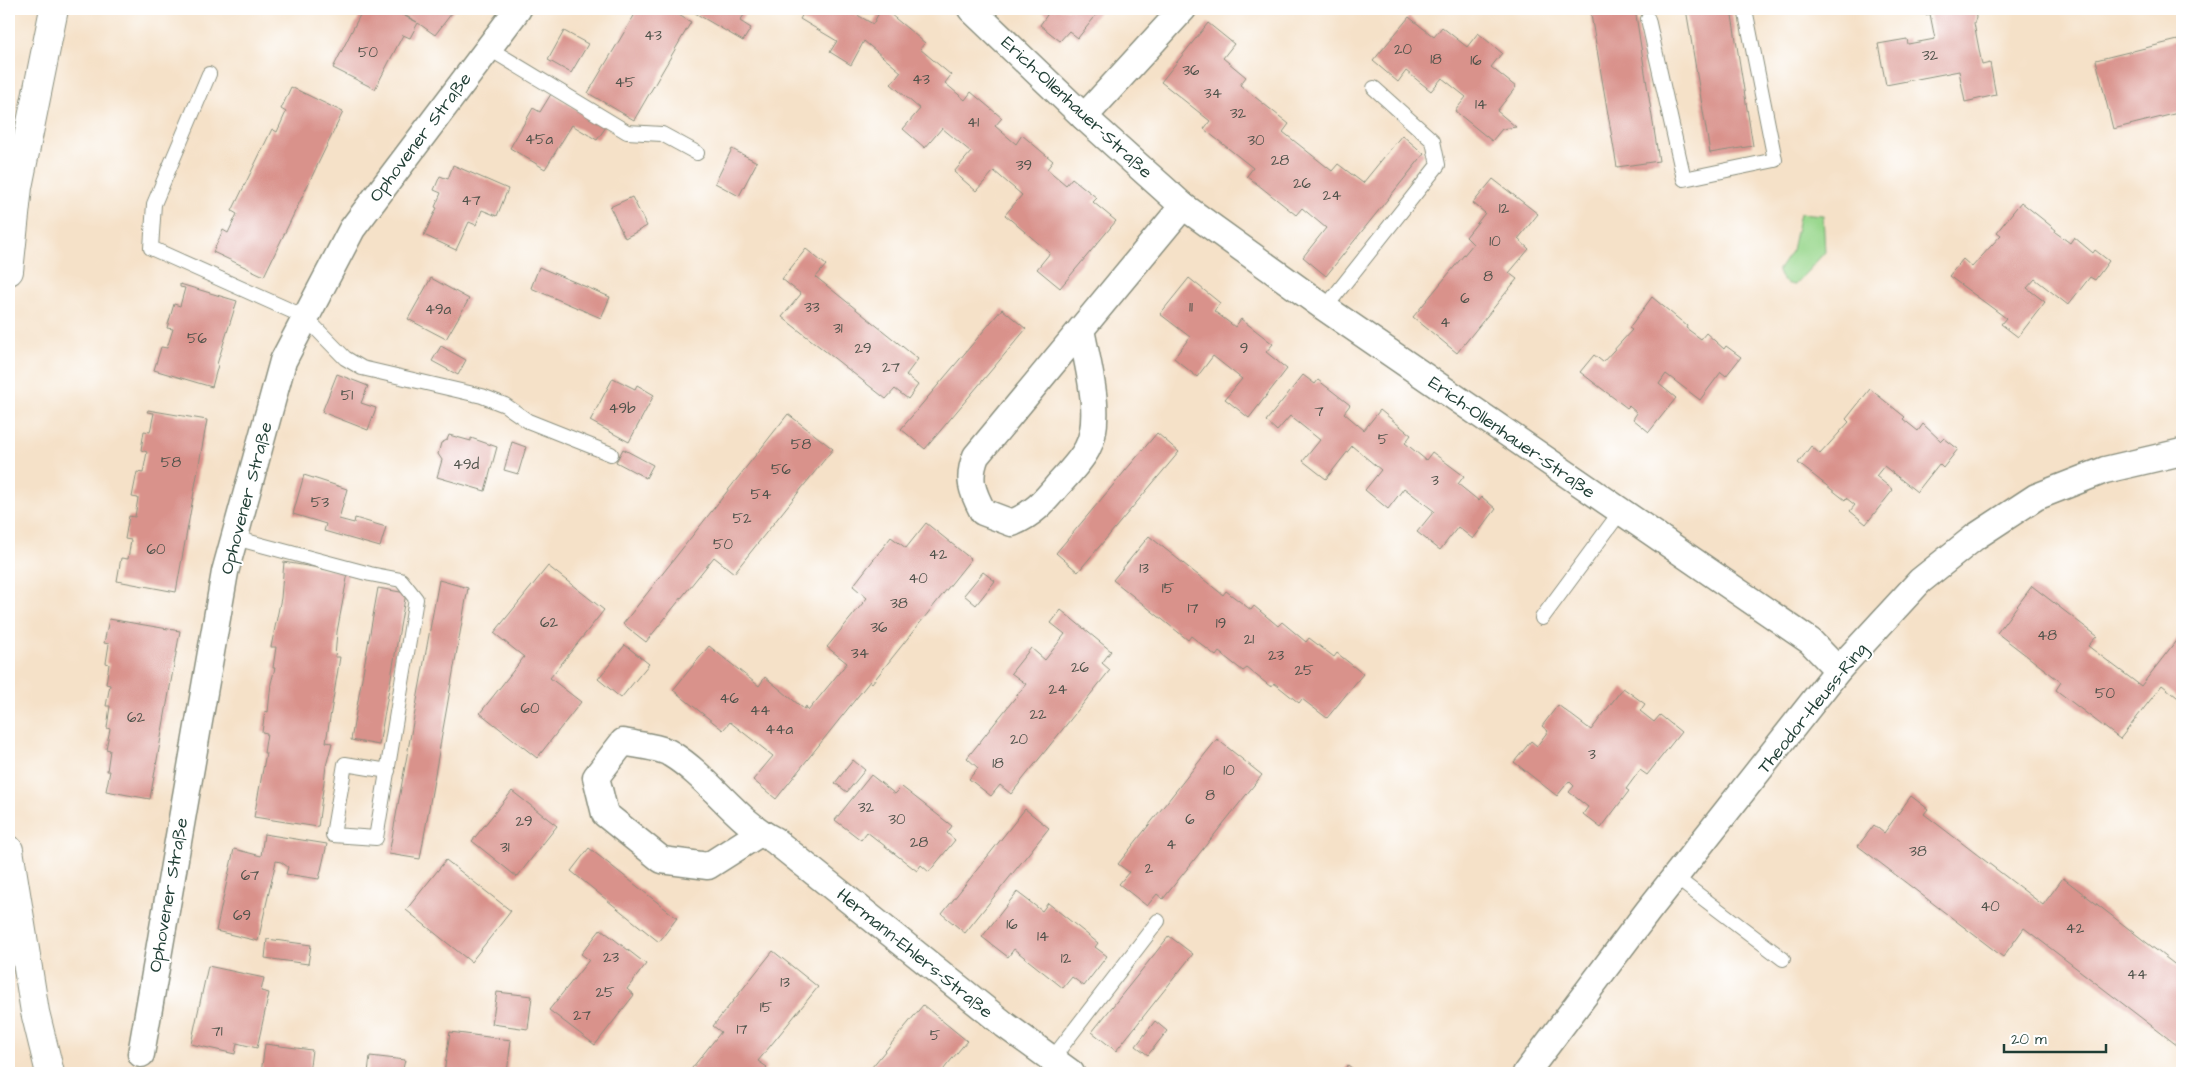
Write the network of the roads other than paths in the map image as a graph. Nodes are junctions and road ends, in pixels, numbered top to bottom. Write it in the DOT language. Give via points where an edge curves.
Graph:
graph roads {
  1 [pos="54,9"];
  2 [pos="518,9"];
  3 [pos="971,9"];
  4 [pos="1183,9"];
  5 [pos="1745,9"];
  6 [pos="1648,19"];
  7 [pos="488,48"];
  8 [pos="209,74"];
  9 [pos="1374,88"];
  10 [pos="1084,117"];
  11 [pos="697,153"];
  12 [pos="1183,206"];
  13 [pos="9,271"];
  14 [pos="1325,308"];
  15 [pos="306,318"];
  16 [pos="1081,329"];
  17 [pos="2182,452"];
  18 [pos="611,454"];
  19 [pos="1621,512"];
  20 [pos="234,538"];
  21 [pos="1542,618"];
  22 [pos="1838,670"];
  23 [pos="388,771"];
  24 [pos="760,833"];
  25 [pos="9,850"];
  26 [pos="1675,877"];
  27 [pos="1158,920"];
  28 [pos="1783,959"];
  29 [pos="9,967"];
  30 [pos="141,1054"];
  31 [pos="1061,1066"];
  32 [pos="32,1073"];
  33 [pos="50,1073"];
  34 [pos="1526,1073"];
  1 -- 13 [label="main road" via="18,187"];
  2 -- 7 [label="street, Ophovener Straße"];
  3 -- 10 [label="street, Erich-Ollenhauer-Straße"];
  4 -- 10 [label="street"];
  5 -- 6 [label="lane" via="1775,160 1684,179"];
  7 -- 11 [label="lane" via="627,132 662,134"];
  7 -- 15 [label="street, Ophovener Straße" via="352,229"];
  8 -- 15 [label="lane" via="154,204 151,248"];
  9 -- 14 [label="lane" via="1432,141 1438,165"];
  10 -- 12 [label="street, Erich-Ollenhauer-Straße"];
  12 -- 14 [label="street, Erich-Ollenhauer-Straße"];
  12 -- 16 [label="street"];
  14 -- 19 [label="street, Erich-Ollenhauer-Straße"];
  15 -- 18 [label="lane" via="345,358 362,368 482,396 505,404 528,422"];
  15 -- 20 [label="street, Ophovener Straße" via="283,361"];
  16 -- 16 [label="street" via="976,456 970,471 971,485 983,512 1012,523 1026,517 1037,509 1087,449 1095,410"];
  17 -- 22 [label="street, Theodor-Heuss-Ring" via="2105,470 2036,497 1975,537 1920,581"];
  19 -- 21 [label="lane"];
  19 -- 22 [label="street, Erich-Ollenhauer-Straße" via="1810,641"];
  20 -- 23 [label="lane" via="401,580 416,599"];
  20 -- 30 [label="street, Ophovener Straße" via="225,572"];
  22 -- 26 [label="street, Theodor-Heuss-Ring"];
  23 -- 23 [label="lane" via="376,838 333,835 345,764"];
  24 -- 24 [label="street, Hermann-Ehlers-Straße" via="711,784 670,753 623,742 596,777 605,814 662,860 708,866"];
  24 -- 31 [label="street, Hermann-Ehlers-Straße" via="774,840"];
  25 -- 33 [label="main road" via="35,1012"];
  26 -- 28 [label="lane"];
  26 -- 34 [label="street, Theodor-Heuss-Ring"];
  27 -- 31 [label="lane"];
  29 -- 32 [label="main road"];
}
